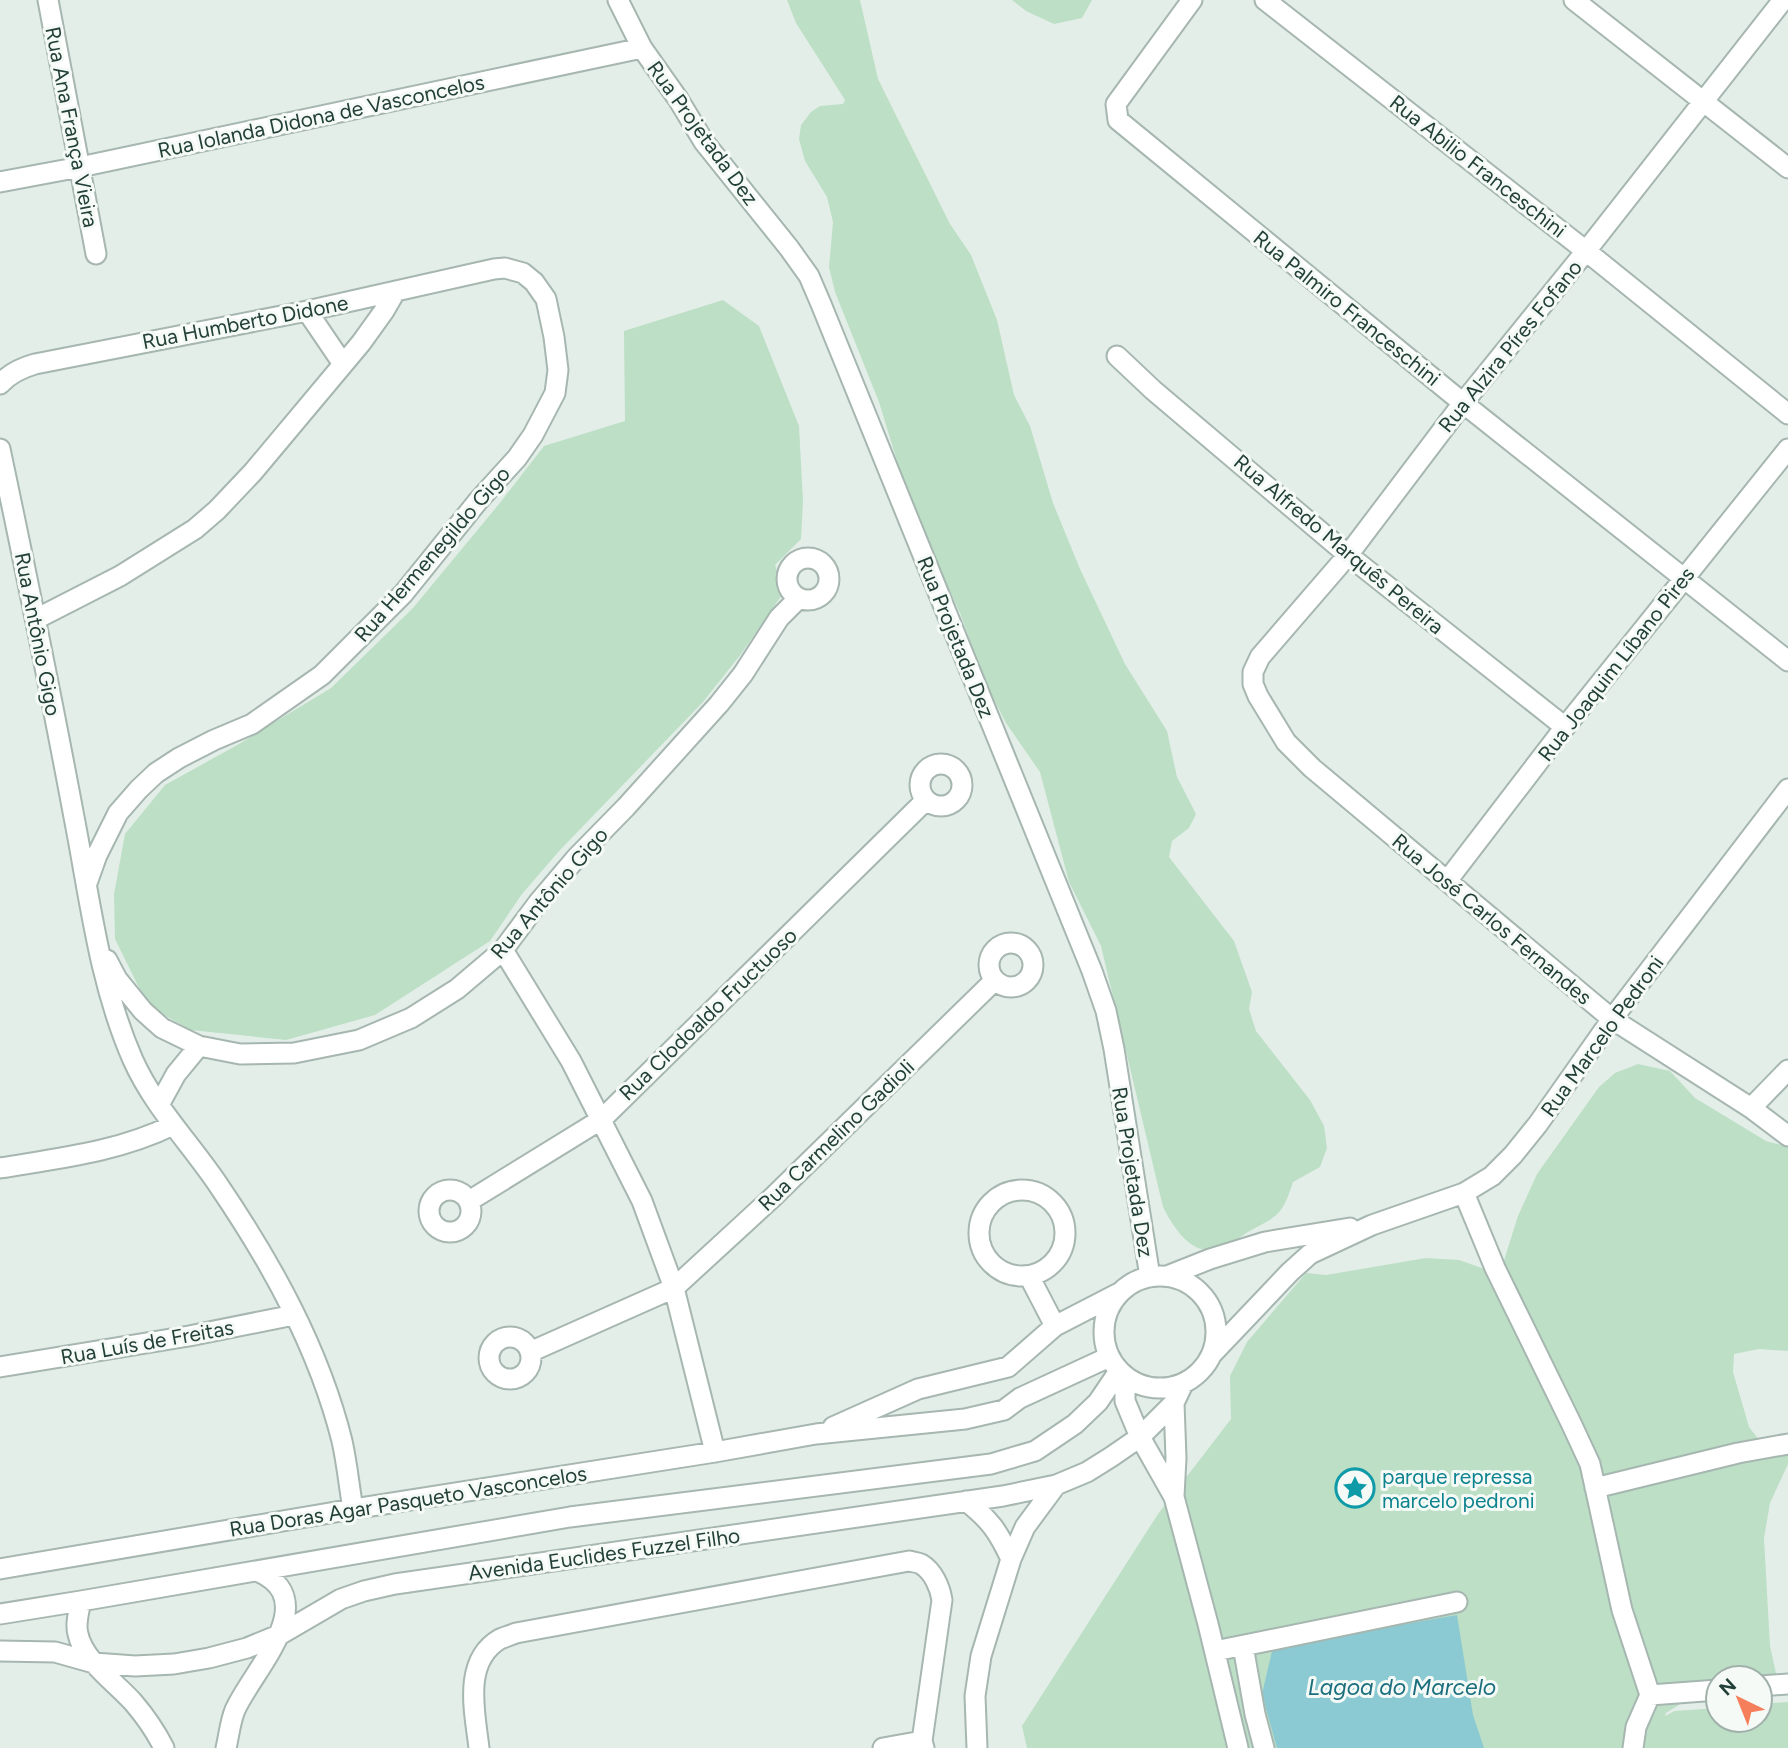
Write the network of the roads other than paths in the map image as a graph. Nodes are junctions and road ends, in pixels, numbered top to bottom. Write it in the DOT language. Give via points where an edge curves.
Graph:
graph roads {
  1 [pos="48,0"];
  2 [pos="618,0"];
  3 [pos="1192,0"];
  4 [pos="1265,0"];
  5 [pos="1574,0"];
  6 [pos="1783,0"];
  7 [pos="642,48"];
  8 [pos="1704,102"];
  9 [pos="80,167"];
  10 [pos="1788,168"];
  11 [pos="0,182"];
  12 [pos="1586,251"];
  13 [pos="96,254"];
  14 [pos="494,269"];
  15 [pos="395,292"];
  16 [pos="307,311"];
  17 [pos="1117,356"];
  18 [pos="344,364"];
  19 [pos="0,384"];
  20 [pos="1463,403"];
  21 [pos="1788,414"];
  22 [pos="0,449"];
  23 [pos="1788,449"];
  24 [pos="1348,555"];
  25 [pos="1684,577"];
  26 [pos="799,598"];
  27 [pos="36,619"];
  28 [pos="1788,660"];
  29 [pos="1258,696"];
  30 [pos="1565,727"];
  31 [pos="1788,789"];
  32 [pos="926,800"];
  33 [pos="1447,881"];
  34 [pos="87,883"];
  35 [pos="97,943"];
  36 [pos="503,950"];
  37 [pos="995,980"];
  38 [pos="1612,1019"];
  39 [pos="198,1046"];
  40 [pos="1788,1070"];
  41 [pos="159,1105"];
  42 [pos="1751,1108"];
  43 [pos="601,1119"];
  44 [pos="173,1125"];
  45 [pos="1788,1136"];
  46 [pos="0,1168"];
  47 [pos="1464,1193"];
  48 [pos="469,1201"];
  49 [pos="1372,1225"];
  50 [pos="1029,1276"];
  51 [pos="1158,1276"];
  52 [pos="674,1288"];
  53 [pos="1119,1293"];
  54 [pos="294,1315"];
  55 [pos="1055,1326"];
  56 [pos="530,1352"];
  57 [pos="1213,1353"];
  58 [pos="0,1367"];
  59 [pos="1008,1367"];
  60 [pos="1119,1369"];
  61 [pos="1183,1384"];
  62 [pos="1020,1398"];
  63 [pos="1174,1404"];
  64 [pos="816,1434"];
  65 [pos="1140,1437"];
  66 [pos="1788,1444"];
  67 [pos="715,1452"];
  68 [pos="1056,1485"];
  69 [pos="1595,1488"];
  70 [pos="1174,1497"];
  71 [pos="966,1501"];
  72 [pos="353,1509"];
  73 [pos="1011,1559"];
  74 [pos="0,1569"];
  75 [pos="257,1571"];
  76 [pos="81,1601"];
  77 [pos="0,1614"];
  78 [pos="281,1633"];
  79 [pos="0,1651"];
  80 [pos="1214,1651"];
  81 [pos="94,1663"];
  82 [pos="1704,1691"];
  83 [pos="1650,1695"];
  84 [pos="923,1744"];
  85 [pos="164,1748"];
  86 [pos="226,1748"];
  87 [pos="479,1748"];
  88 [pos="883,1748"];
  89 [pos="977,1748"];
  90 [pos="1238,1748"];
  91 [pos="1265,1748"];
  92 [pos="1633,1748"];
  1 -- 9 [label="street, Rua Ana França Vieira"];
  2 -- 7 [label="street, Rua Projetada Dez"];
  3 -- 20 [label="street, Rua Palmiro Franceschini" via="1116,104 1118,120"];
  4 -- 12 [label="street, Rua Abilio Franceschini"];
  5 -- 8 [label="street"];
  6 -- 8 [label="street, Rua Alzira Píres Fofano"];
  7 -- 9 [label="street, Rua Iolanda Didona de Vasconcelos"];
  7 -- 51 [label="street, Rua Projetada Dez" via="704,142 803,267 821,304 1106,1011"];
  8 -- 10 [label="street"];
  8 -- 12 [label="street, Rua Alzira Píres Fofano"];
  9 -- 11 [label="street, Rua Iolanda Didona de Vasconcelos"];
  9 -- 13 [label="street, Rua Ana França Vieira"];
  12 -- 20 [label="street, Rua Alzira Píres Fofano"];
  12 -- 21 [label="street, Rua Abilio Franceschini"];
  14 -- 15 [label="street, Rua Humberto Didone"];
  14 -- 34 [label="street, Rua Hermenegildo Gigo" via="523,273 546,299 558,370 555,393 534,435 403,593 322,675 252,724 179,758 139,789 118,813"];
  15 -- 16 [label="street, Rua Humberto Didone"];
  15 -- 18 [label="street"];
  16 -- 18 [label="street"];
  16 -- 19 [label="street, Rua Humberto Didone" via="35,363 8,375"];
  17 -- 24 [label="street, Rua Alfredo Marquês Pereira"];
  18 -- 27 [label="street" via="217,510 120,576"];
  20 -- 24 [label="street, Rua Alzira Píres Fofano"];
  20 -- 25 [label="street, Rua Palmiro Franceschini"];
  22 -- 27 [label="street, Rua Antônio Gigo"];
  23 -- 25 [label="street, Rua Joaquim Líbano Pires"];
  24 -- 29 [label="street, Rua Alzira Píres Fofano" via="1260,657 1252,672"];
  24 -- 30 [label="street, Rua Alfredo Marquês Pereira"];
  25 -- 28 [label="street, Rua Palmiro Franceschini"];
  25 -- 30 [label="street, Rua Joaquim Líbano Pires"];
  26 -- 36 [label="street, Rua Antônio Gigo" via="779,618 719,704 577,857"];
  27 -- 34 [label="street, Rua Antônio Gigo"];
  29 -- 33 [label="street, Rua José Carlos Fernandes" via="1286,742 1312,768"];
  30 -- 33 [label="street, Rua Joaquim Líbano Pires"];
  31 -- 38 [label="street, Rua Marcelo Pedroni"];
  32 -- 43 [label="street, Rua Clodoaldo Fructuoso"];
  33 -- 38 [label="street, Rua José Carlos Fernandes"];
  34 -- 35 [label="street, Rua Antônio Gigo"];
  35 -- 39 [label="street, Rua Antônio Gigo" via="117,979 143,1011 162,1028"];
  35 -- 41 [label="street, Rua Antônio Gigo" via="104,979 133,1060"];
  36 -- 39 [label="street, Rua Antônio Gigo" via="457,989 411,1018 359,1040 294,1053 240,1054"];
  36 -- 43 [label="street"];
  37 -- 52 [label="street, Rua Carmelino Gadioli"];
  38 -- 42 [label="street, Rua José Carlos Fernandes"];
  38 -- 47 [label="street, Rua Marcelo Pedroni" via="1513,1155 1492,1176"];
  39 -- 41 [label="street"];
  40 -- 42 [label="street"];
  41 -- 44 [label="street, Rua Antônio Gigo"];
  42 -- 45 [label="street, Rua José Carlos Fernandes"];
  43 -- 48 [label="street, Rua Clodoaldo Fructuoso"];
  43 -- 52 [label="street" via="642,1201"];
  44 -- 46 [label="street" via="125,1145"];
  44 -- 54 [label="street, Rua Antônio Gigo" via="243,1222"];
  47 -- 49 [label="street, Rua Marcelo Pedroni"];
  47 -- 69 [label="street" via="1495,1268 1590,1464"];
  49 -- 51 [label="street, Rua Marcelo Pedroni" via="1265,1242"];
  49 -- 57 [label="street, Rua Marcelo Pedroni" via="1310,1254"];
  50 -- 50 [label="street" via="1044,1271 1063,1248 1064,1219 1058,1207 1036,1191 1009,1191 987,1207 981,1219 981,1248 1000,1271"];
  50 -- 55 [label="street"];
  51 -- 53 [label="street" via="1133,1282"];
  51 -- 57 [label="street" via="1183,1280 1209,1303 1217,1336"];
  52 -- 56 [label="street, Rua Carmelino Gadioli"];
  52 -- 67 [label="street"];
  53 -- 55 [label="street, Rua Doras Agar Pasqueto Vasconcelos"];
  53 -- 60 [label="street" via="1104,1323 1104,1341"];
  54 -- 58 [label="street, Rua Luís de Freitas"];
  54 -- 72 [label="street, Rua Antônio Gigo" via="322,1377 342,1442"];
  55 -- 59 [label="street, Rua Doras Agar Pasqueto Vasconcelos"];
  57 -- 61 [label="street" via="1204,1368"];
  59 -- 62 [label="street"];
  59 -- 64 [label="street, Rua Doras Agar Pasqueto Vasconcelos" via="918,1389"];
  60 -- 61 [label="street" via="1149,1388"];
  60 -- 62 [label="street, Rua Doras Agar Pasqueto Vasconcelos"];
  60 -- 65 [label="street" via="1125,1401"];
  60 -- 75 [label="street, Avenida Euclides Fuzzel Filho" via="1098,1402 1075,1424 1035,1451 991,1464 570,1517"];
  61 -- 63 [label="street, Avenida Euclides Fuzzel Filho"];
  62 -- 64 [label="street, Rua Doras Agar Pasqueto Vasconcelos" via="1004,1410 965,1419"];
  63 -- 65 [label="street, Avenida Euclides Fuzzel Filho"];
  63 -- 70 [label="street"];
  64 -- 67 [label="street, Rua Doras Agar Pasqueto Vasconcelos"];
  65 -- 68 [label="street, Avenida Euclides Fuzzel Filho" via="1087,1472"];
  65 -- 70 [label="street"];
  66 -- 69 [label="street"];
  67 -- 72 [label="street, Rua Doras Agar Pasqueto Vasconcelos"];
  68 -- 71 [label="street, Avenida Euclides Fuzzel Filho"];
  68 -- 73 [label="street" via="1025,1527"];
  69 -- 83 [label="street" via="1622,1609"];
  70 -- 80 [label="street"];
  71 -- 73 [label="street" via="996,1529"];
  71 -- 78 [label="street, Avenida Euclides Fuzzel Filho" via="395,1584 341,1599"];
  72 -- 74 [label="street, Rua Doras Agar Pasqueto Vasconcelos"];
  73 -- 89 [label="street" via="981,1656 975,1696"];
  75 -- 76 [label="street, Avenida Euclides Fuzzel Filho"];
  75 -- 78 [label="street" via="268,1576 285,1598"];
  76 -- 77 [label="street, Avenida Euclides Fuzzel Filho"];
  76 -- 81 [label="street" via="78,1634"];
  78 -- 81 [label="street, Avenida Euclides Fuzzel Filho" via="247,1647 174,1664"];
  78 -- 86 [label="street" via="234,1712"];
  79 -- 81 [label="street, Avenida Euclides Fuzzel Filho" via="55,1652"];
  80 -- 90 [label="street"];
  80 -- 91 [label="street" via="1430,1607 1243,1646"];
  81 -- 85 [label="street" via="134,1703"];
  82 -- 83 [label="street"];
  83 -- 92 [label="street" via="1636,1727"];
  84 -- 87 [label="street" via="942,1600 940,1586 929,1573 909,1561 499,1639 479,1661 474,1678"];
  84 -- 88 [label="street"];
}
